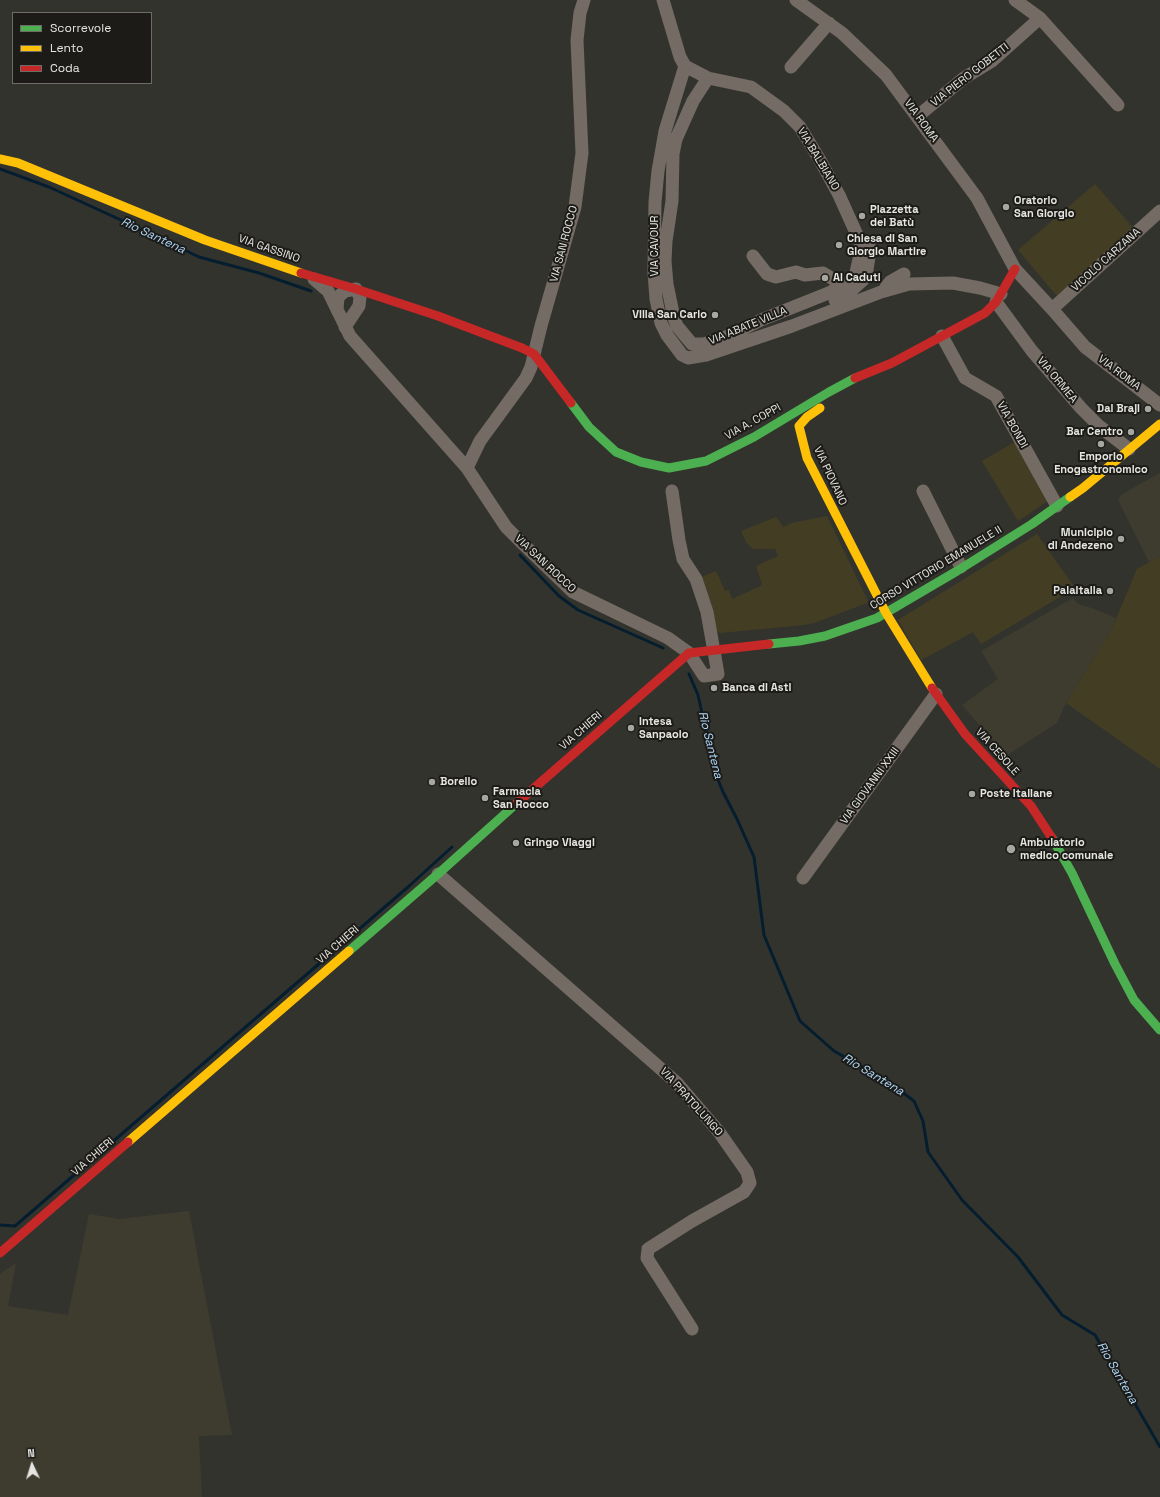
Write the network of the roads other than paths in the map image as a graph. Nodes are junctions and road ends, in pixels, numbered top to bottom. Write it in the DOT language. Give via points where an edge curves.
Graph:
graph roads {
  1 [pos="584,0"];
  2 [pos="663,0"];
  3 [pos="796,0"];
  4 [pos="1015,0"];
  5 [pos="1040,18"];
  6 [pos="829,23"];
  7 [pos="684,66"];
  8 [pos="791,67"];
  9 [pos="708,78"];
  10 [pos="1118,104"];
  11 [pos="918,116"];
  12 [pos="0,159"];
  13 [pos="847,193"];
  14 [pos="1160,211"];
  15 [pos="753,256"];
  16 [pos="1015,269"];
  17 [pos="904,274"];
  18 [pos="307,275"];
  19 [pos="843,285"];
  20 [pos="356,289"];
  21 [pos="881,292"];
  22 [pos="998,298"];
  23 [pos="1052,309"];
  24 [pos="337,310"];
  25 [pos="812,319"];
  26 [pos="345,327"];
  27 [pos="942,336"];
  28 [pos="534,354"];
  29 [pos="892,363"];
  30 [pos="1160,405"];
  31 [pos="1160,424"];
  32 [pos="1129,449"];
  33 [pos="467,468"];
  34 [pos="672,491"];
  35 [pos="923,491"];
  36 [pos="1057,506"];
  37 [pos="961,567"];
  38 [pos="886,613"];
  39 [pos="714,649"];
  40 [pos="689,653"];
  41 [pos="936,694"];
  42 [pos="438,874"];
  43 [pos="803,878"];
  44 [pos="1160,1030"];
  45 [pos="0,1253"];
  46 [pos="692,1329"];
  1 -- 28 [label="street, VIA SAN ROCCO" via="577,40 582,126 580,175 575,207"];
  2 -- 7 [label="street"];
  3 -- 6 [label="street, VIA ROMA"];
  4 -- 5 [label="street"];
  5 -- 10 [label="street"];
  5 -- 11 [label="street, VIA PIERO GOBETTI" via="992,61 964,78"];
  6 -- 8 [label="street"];
  6 -- 11 [label="street, VIA ROMA" via="886,75"];
  7 -- 9 [label="street"];
  7 -- 25 [label="street, VIA CAVOUR" via="665,131 655,194 656,299 661,323 667,335 677,350 688,358 706,355"];
  9 -- 19 [label="street, VIA BALBIANO" via="751,87 784,111 800,127 839,194 862,246 855,277"];
  9 -- 19 [label="street, VIA ABATE VILLA" via="684,119 673,154 672,200 665,261 667,284 677,326 692,344 704,344 729,336"];
  11 -- 16 [label="street, VIA ROMA" via="977,198"];
  12 -- 18 [label="street, VIA GASSINO" via="18,163 205,240"];
  13 -- 25 [label="street, VIA CAVOUR" via="874,245 870,250 863,280 823,308"];
  14 -- 23 [label="street, VICOLO CARZANA"];
  15 -- 19 [label="street" via="767,274 776,277 796,272 805,275 823,273"];
  16 -- 22 [label="street"];
  16 -- 23 [label="street, VIA ROMA"];
  17 -- 21 [label="street, VIA CAVOUR" via="890,282"];
  18 -- 20 [label="street, VIA GASSINO"];
  18 -- 24 [label="street, VIA SAN ROCCO" via="328,291"];
  20 -- 24 [label="street" via="338,297"];
  20 -- 26 [label="street" via="360,297 359,306"];
  20 -- 28 [label="street, VIA GASSINO" via="438,316"];
  21 -- 22 [label="street, VIA CAVOUR" via="909,284 934,282 980,288"];
  21 -- 25 [label="street, VIA CAVOUR"];
  22 -- 27 [label="street, VIA A. COPPI" via="985,313"];
  22 -- 32 [label="street, VIA ORMEA" via="1032,351 1081,408"];
  23 -- 30 [label="street, VIA ROMA" via="1085,347"];
  24 -- 26 [label="street, VIA SAN ROCCO"];
  26 -- 33 [label="street, VIA SAN ROCCO" via="362,350"];
  27 -- 29 [label="street, VIA A. COPPI"];
  27 -- 36 [label="street, VIA BONDI" via="965,378 996,396"];
  28 -- 29 [label="street, VIA A. COPPI" via="589,428 616,452 641,462 669,468 706,461 754,437 829,392"];
  28 -- 33 [label="street, VIA SAN ROCCO" via="526,378 480,441"];
  29 -- 38 [label="street, VIA PIOVANO" via="807,417 799,426 807,458"];
  31 -- 32 [label="street, CORSO VITTORIO EMANUELE II"];
  32 -- 36 [label="street, CORSO VITTORIO EMANUELE II" via="1083,488"];
  33 -- 40 [label="street, VIA SAN ROCCO" via="506,527 573,592 668,638"];
  34 -- 39 [label="street" via="683,558 696,579 707,612"];
  35 -- 37 [label="street"];
  36 -- 37 [label="street, CORSO VITTORIO EMANUELE II"];
  37 -- 38 [label="street, CORSO VITTORIO EMANUELE II"];
  38 -- 39 [label="street, CORSO VITTORIO EMANUELE II" via="825,636"];
  38 -- 41 [label="street, VIA CESOLE"];
  39 -- 40 [label="street, CORSO VITTORIO EMANUELE II"];
  39 -- 40 [label="street" via="718,674 704,676"];
  40 -- 42 [label="street, VIA CHIERI"];
  41 -- 43 [label="street, VIA GIOVANNI XXIII"];
  41 -- 44 [label="street, VIA CESOLE" via="965,734 1031,806 1072,873 1134,1000"];
  42 -- 45 [label="street, VIA CHIERI"];
  42 -- 46 [label="street, VIA PRATOLUNGO" via="677,1083 719,1132 747,1172 750,1183 744,1192 648,1249 647,1258"];
}
